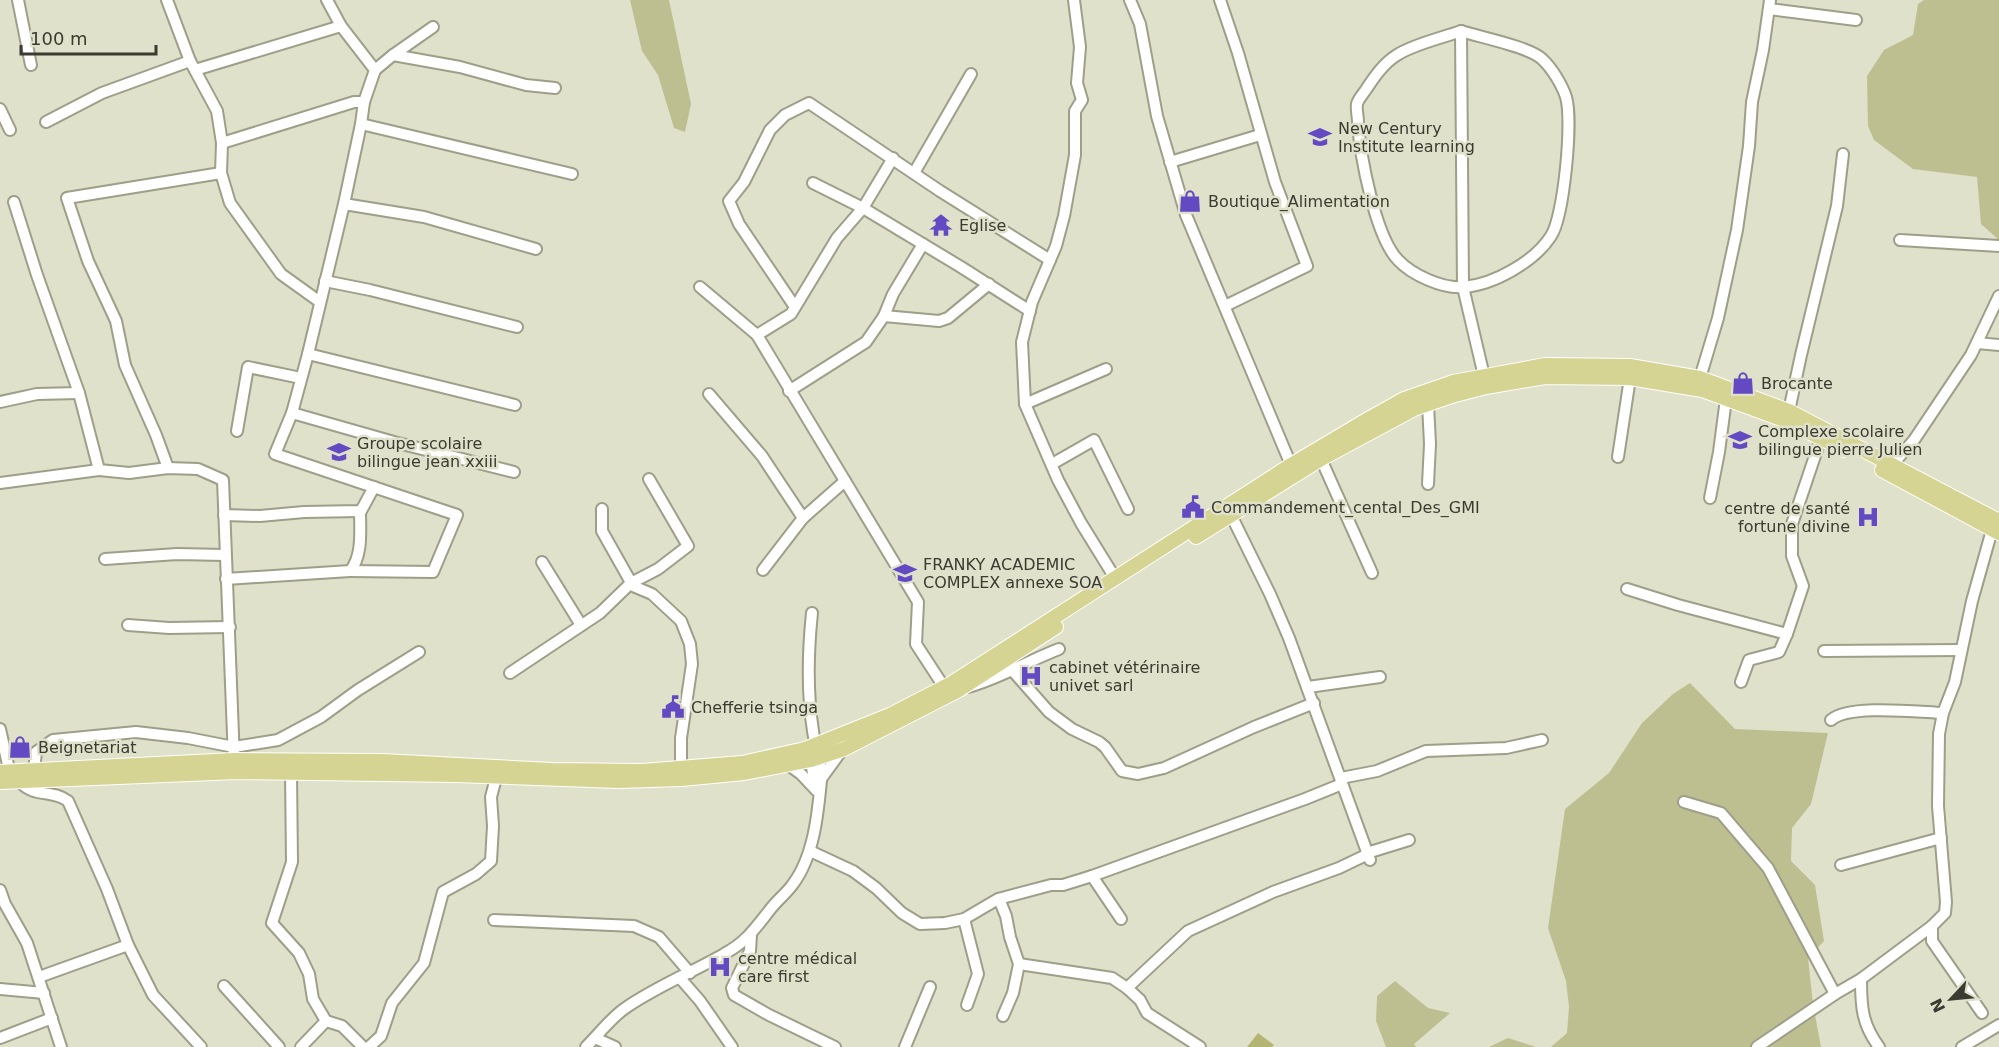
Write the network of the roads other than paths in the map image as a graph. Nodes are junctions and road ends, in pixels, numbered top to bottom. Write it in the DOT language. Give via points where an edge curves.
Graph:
graph roads {
  1 [pos="18,0"];
  2 [pos="167,0"];
  3 [pos="327,0"];
  4 [pos="1074,0"];
  5 [pos="1130,0"];
  6 [pos="1220,0"];
  7 [pos="1769,5"];
  8 [pos="1856,20"];
  9 [pos="341,26"];
  10 [pos="433,27"];
  11 [pos="1461,31"];
  12 [pos="393,55"];
  13 [pos="31,65"];
  14 [pos="193,65"];
  15 [pos="375,70"];
  16 [pos="971,74"];
  17 [pos="555,88"];
  18 [pos="364,102"];
  19 [pos="0,108"];
  20 [pos="46,122"];
  21 [pos="361,124"];
  22 [pos="10,130"];
  23 [pos="1260,135"];
  24 [pos="222,143"];
  25 [pos="1843,154"];
  26 [pos="893,158"];
  27 [pos="1170,162"];
  28 [pos="221,173"];
  29 [pos="914,173"];
  30 [pos="572,174"];
  31 [pos="813,183"];
  32 [pos="14,202"];
  33 [pos="344,204"];
  34 [pos="863,208"];
  35 [pos="1900,240"];
  36 [pos="922,244"];
  37 [pos="1999,246"];
  38 [pos="536,249"];
  39 [pos="1050,260"];
  40 [pos="325,281"];
  41 [pos="988,284"];
  42 [pos="700,287"];
  43 [pos="1463,287"];
  44 [pos="1999,296"];
  45 [pos="320,302"];
  46 [pos="1225,306"];
  47 [pos="795,307"];
  48 [pos="1030,311"];
  49 [pos="884,316"];
  50 [pos="517,327"];
  51 [pos="757,335"];
  52 [pos="1977,343"];
  53 [pos="1999,345"];
  54 [pos="308,354"];
  55 [pos="1106,369"];
  56 [pos="1484,376"];
  57 [pos="301,378"];
  58 [pos="1630,378"];
  59 [pos="1700,378"];
  60 [pos="789,392"];
  61 [pos="79,393"];
  62 [pos="709,394"];
  63 [pos="1726,399"];
  64 [pos="0,402"];
  65 [pos="1025,404"];
  66 [pos="1428,404"];
  67 [pos="515,405"];
  68 [pos="1789,411"];
  69 [pos="292,413"];
  70 [pos="237,431"];
  71 [pos="1821,438"];
  72 [pos="1618,457"];
  73 [pos="1321,459"];
  74 [pos="1052,464"];
  75 [pos="1291,465"];
  76 [pos="1893,465"];
  77 [pos="168,468"];
  78 [pos="99,470"];
  79 [pos="514,472"];
  80 [pos="649,478"];
  81 [pos="845,481"];
  82 [pos="0,483"];
  83 [pos="1428,484"];
  84 [pos="374,487"];
  85 [pos="1710,498"];
  86 [pos="602,509"];
  87 [pos="1128,509"];
  88 [pos="360,511"];
  89 [pos="1231,515"];
  90 [pos="224,516"];
  91 [pos="804,518"];
  92 [pos="1997,528"];
  93 [pos="225,555"];
  94 [pos="105,559"];
  95 [pos="542,562"];
  96 [pos="763,570"];
  97 [pos="351,571"];
  98 [pos="1372,573"];
  99 [pos="1115,578"];
  100 [pos="225,579"];
  101 [pos="631,583"];
  102 [pos="1627,589"];
  103 [pos="812,613"];
  104 [pos="128,625"];
  105 [pos="581,625"];
  106 [pos="230,627"];
  107 [pos="1787,634"];
  108 [pos="1059,649"];
  109 [pos="1824,651"];
  110 [pos="1961,651"];
  111 [pos="419,652"];
  112 [pos="1012,670"];
  113 [pos="510,673"];
  114 [pos="1380,677"];
  115 [pos="1740,682"];
  116 [pos="944,687"];
  117 [pos="1308,687"];
  118 [pos="959,690"];
  119 [pos="1314,703"];
  120 [pos="1942,713"];
  121 [pos="1831,720"];
  122 [pos="0,729"];
  123 [pos="1542,740"];
  124 [pos="814,748"];
  125 [pos="842,750"];
  126 [pos="234,754"];
  127 [pos="788,764"];
  128 [pos="681,768"];
  129 [pos="34,771"];
  130 [pos="291,773"];
  131 [pos="496,777"];
  132 [pos="8,778"];
  133 [pos="1342,781"];
  134 [pos="818,789"];
  135 [pos="1684,802"];
  136 [pos="1941,838"];
  137 [pos="1409,840"];
  138 [pos="810,851"];
  139 [pos="1367,856"];
  140 [pos="1841,865"];
  141 [pos="1092,876"];
  142 [pos="0,890"];
  143 [pos="999,899"];
  144 [pos="964,919"];
  145 [pos="1121,919"];
  146 [pos="494,920"];
  147 [pos="1932,926"];
  148 [pos="751,935"];
  149 [pos="128,945"];
  150 [pos="1018,964"];
  151 [pos="685,975"];
  152 [pos="39,977"];
  153 [pos="1861,979"];
  154 [pos="224,986"];
  155 [pos="930,987"];
  156 [pos="1127,988"];
  157 [pos="0,989"];
  158 [pos="44,993"];
  159 [pos="1834,994"];
  160 [pos="967,1005"];
  161 [pos="1982,1013"];
  162 [pos="1003,1016"];
  163 [pos="52,1018"];
  164 [pos="326,1021"];
  165 [pos="1999,1025"];
  166 [pos="0,1038"];
  167 [pos="595,1038"];
  168 [pos="1974,1044"];
  169 [pos="832,1046"];
  170 [pos="61,1047"];
  171 [pos="201,1047"];
  172 [pos="279,1047"];
  173 [pos="301,1047"];
  174 [pos="363,1047"];
  175 [pos="369,1047"];
  176 [pos="585,1047"];
  177 [pos="615,1047"];
  178 [pos="732,1047"];
  179 [pos="905,1047"];
  180 [pos="1200,1047"];
  181 [pos="1757,1047"];
  182 [pos="1879,1047"];
  183 [pos="1962,1047"];
  1 -- 13 [label="street"];
  2 -- 14 [label="street"];
  3 -- 9 [label="street"];
  4 -- 39 [label="street" via="1080,47 1077,83 1083,100 1075,111 1075,155 1065,216"];
  5 -- 27 [label="street" via="1140,24"];
  6 -- 23 [label="street"];
  7 -- 8 [label="street"];
  7 -- 59 [label="street" via="1752,102 1737,230"];
  9 -- 14 [label="street"];
  9 -- 15 [label="street"];
  10 -- 12 [label="street"];
  11 -- 43 [label="street"];
  11 -- 43 [label="street" via="1397,54 1377,73 1357,103 1360,149 1370,194 1396,259 1413,273 1434,282"];
  11 -- 43 [label="street" via="1542,58 1567,99 1569,135 1560,213 1553,234 1541,250 1500,277"];
  12 -- 15 [label="street"];
  12 -- 17 [label="street"];
  14 -- 20 [label="street" via="102,93"];
  14 -- 24 [label="street" via="217,111"];
  15 -- 18 [label="street"];
  16 -- 29 [label="street"];
  18 -- 21 [label="street"];
  18 -- 24 [label="street"];
  19 -- 22 [label="street"];
  21 -- 30 [label="street"];
  21 -- 33 [label="street"];
  23 -- 27 [label="street"];
  23 -- 46 [label="street" via="1307,266"];
  24 -- 28 [label="street"];
  25 -- 68 [label="street" via="1838,206"];
  26 -- 29 [label="street"];
  26 -- 34 [label="street"];
  26 -- 47 [label="street" via="809,103 784,116 770,130 744,182 729,201 739,224"];
  27 -- 46 [label="street" via="1186,215"];
  28 -- 45 [label="street" via="230,203 281,274"];
  28 -- 77 [label="street" via="67,198 88,261 116,321 125,364"];
  29 -- 39 [label="street"];
  31 -- 34 [label="street"];
  32 -- 61 [label="street"];
  33 -- 38 [label="street" via="424,217"];
  33 -- 40 [label="street"];
  34 -- 36 [label="street"];
  34 -- 47 [label="street" via="837,238"];
  35 -- 37 [label="street"];
  36 -- 41 [label="street"];
  36 -- 49 [label="street"];
  39 -- 48 [label="street"];
  40 -- 45 [label="street"];
  40 -- 50 [label="street"];
  41 -- 48 [label="street"];
  41 -- 49 [label="street" via="948,318 939,321"];
  42 -- 51 [label="street"];
  43 -- 56 [label="street"];
  44 -- 52 [label="street"];
  45 -- 54 [label="street"];
  46 -- 75 [label="street"];
  47 -- 51 [label="street" via="791,314"];
  48 -- 65 [label="street" via="1022,342"];
  49 -- 60 [label="street" via="866,342"];
  51 -- 60 [label="street"];
  52 -- 53 [label="street"];
  52 -- 76 [label="street" via="1914,440"];
  54 -- 57 [label="street"];
  54 -- 67 [label="street"];
  55 -- 65 [label="street"];
  56 -- 59 [label="main road" via="1545,365 1581,364 1630,366"];
  56 -- 75 [label="main road" via="1404,399"];
  57 -- 69 [label="street"];
  57 -- 70 [label="street" via="248,367"];
  58 -- 63 [label="main road" via="1702,390"];
  58 -- 66 [label="main road" via="1545,377 1486,387"];
  58 -- 72 [label="street"];
  59 -- 68 [label="main road"];
  60 -- 81 [label="street"];
  61 -- 64 [label="street" via="37,394"];
  61 -- 78 [label="street"];
  62 -- 91 [label="street" via="762,456"];
  63 -- 71 [label="main road"];
  63 -- 85 [label="street"];
  65 -- 74 [label="street"];
  66 -- 73 [label="main road"];
  66 -- 83 [label="street"];
  68 -- 76 [label="main road"];
  69 -- 79 [label="street"];
  69 -- 84 [label="street" via="275,454"];
  71 -- 92 [label="main road"];
  71 -- 107 [label="street" via="1792,524 1792,556 1803,586"];
  73 -- 89 [label="main road"];
  73 -- 98 [label="street"];
  74 -- 87 [label="street" via="1094,441"];
  74 -- 99 [label="street" via="1081,523"];
  75 -- 99 [label="main road"];
  76 -- 92 [label="main road"];
  77 -- 78 [label="street" via="129,473"];
  77 -- 90 [label="street" via="198,469 223,480"];
  78 -- 82 [label="street"];
  80 -- 101 [label="street" via="688,546"];
  81 -- 91 [label="street"];
  81 -- 116 [label="street" via="918,602 916,644"];
  84 -- 88 [label="street"];
  84 -- 97 [label="street" via="457,515 433,572"];
  86 -- 101 [label="street" via="602,531"];
  88 -- 90 [label="street"];
  88 -- 97 [label="street" via="360,542"];
  89 -- 117 [label="street" via="1270,594"];
  89 -- 118 [label="main road"];
  90 -- 93 [label="street"];
  91 -- 96 [label="street"];
  92 -- 110 [label="street"];
  93 -- 94 [label="street"];
  93 -- 100 [label="street"];
  95 -- 105 [label="street"];
  97 -- 100 [label="street"];
  99 -- 116 [label="main road"];
  100 -- 106 [label="street"];
  101 -- 105 [label="street" via="600,613"];
  101 -- 128 [label="street" via="652,594 681,621 690,644 692,664 681,738"];
  102 -- 107 [label="street"];
  103 -- 124 [label="street" via="808,645"];
  104 -- 106 [label="street"];
  105 -- 113 [label="street"];
  106 -- 126 [label="street"];
  107 -- 115 [label="street" via="1779,652 1749,660"];
  108 -- 112 [label="street"];
  109 -- 110 [label="street"];
  110 -- 120 [label="street" via="1955,682"];
  111 -- 126 [label="street" via="321,717 278,740"];
  112 -- 118 [label="street"];
  112 -- 119 [label="street" via="1049,712 1099,742 1122,771 1138,774 1164,768"];
  114 -- 117 [label="street"];
  116 -- 124 [label="main road" via="890,716"];
  117 -- 119 [label="street"];
  118 -- 125 [label="main road"];
  119 -- 133 [label="street"];
  120 -- 121 [label="street" via="1851,711"];
  120 -- 136 [label="street" via="1938,755"];
  122 -- 132 [label="street"];
  123 -- 133 [label="street" via="1506,748 1426,751"];
  124 -- 125 [label="main road"];
  124 -- 127 [label="main road"];
  124 -- 128 [label="main road" via="742,763"];
  124 -- 134 [label="street"];
  125 -- 134 [label="street"];
  126 -- 128 [label="main road" via="551,770"];
  126 -- 129 [label="main road"];
  126 -- 129 [label="street" via="188,738 136,732 52,740 36,752"];
  127 -- 131 [label="main road" via="682,779"];
  127 -- 134 [label="street"];
  129 -- 132 [label="main road"];
  130 -- 131 [label="main road"];
  130 -- 132 [label="main road"];
  130 -- 164 [label="street" via="292,862 272,923 299,953 309,974 313,999"];
  131 -- 175 [label="street" via="490,797 491,861 443,892 424,963 392,1003 381,1036"];
  132 -- 149 [label="street" via="27,790 68,801"];
  133 -- 139 [label="street"];
  133 -- 141 [label="street" via="1305,799"];
  134 -- 138 [label="street"];
  135 -- 159 [label="street" via="1721,813 1768,868"];
  136 -- 140 [label="street"];
  136 -- 147 [label="street" via="1945,913"];
  137 -- 139 [label="street"];
  138 -- 144 [label="street" via="853,871 920,924"];
  138 -- 148 [label="street" via="794,883"];
  139 -- 156 [label="street" via="1273,892 1188,931"];
  141 -- 143 [label="street"];
  141 -- 145 [label="street"];
  142 -- 152 [label="street"];
  143 -- 144 [label="street"];
  143 -- 150 [label="street"];
  144 -- 160 [label="street" via="978,974"];
  146 -- 151 [label="street" via="634,926 659,937"];
  147 -- 153 [label="street"];
  147 -- 161 [label="street" via="1932,941"];
  148 -- 151 [label="street"];
  148 -- 169 [label="street" via="750,951 732,988 734,994"];
  149 -- 152 [label="street"];
  149 -- 171 [label="street" via="153,995"];
  150 -- 156 [label="street" via="1112,978"];
  150 -- 162 [label="street" via="1013,993"];
  151 -- 167 [label="street" via="622,1010"];
  151 -- 178 [label="street"];
  152 -- 158 [label="street"];
  153 -- 159 [label="street"];
  153 -- 182 [label="street" via="1863,1020"];
  154 -- 172 [label="street"];
  155 -- 179 [label="street"];
  156 -- 180 [label="street" via="1147,1013"];
  157 -- 158 [label="street"];
  158 -- 163 [label="street"];
  159 -- 181 [label="street"];
  163 -- 166 [label="street"];
  163 -- 170 [label="street"];
  164 -- 173 [label="street"];
  164 -- 174 [label="street" via="342,1026"];
  165 -- 168 [label="street"];
  167 -- 176 [label="street"];
  167 -- 177 [label="street"];
  168 -- 183 [label="street"];
}
